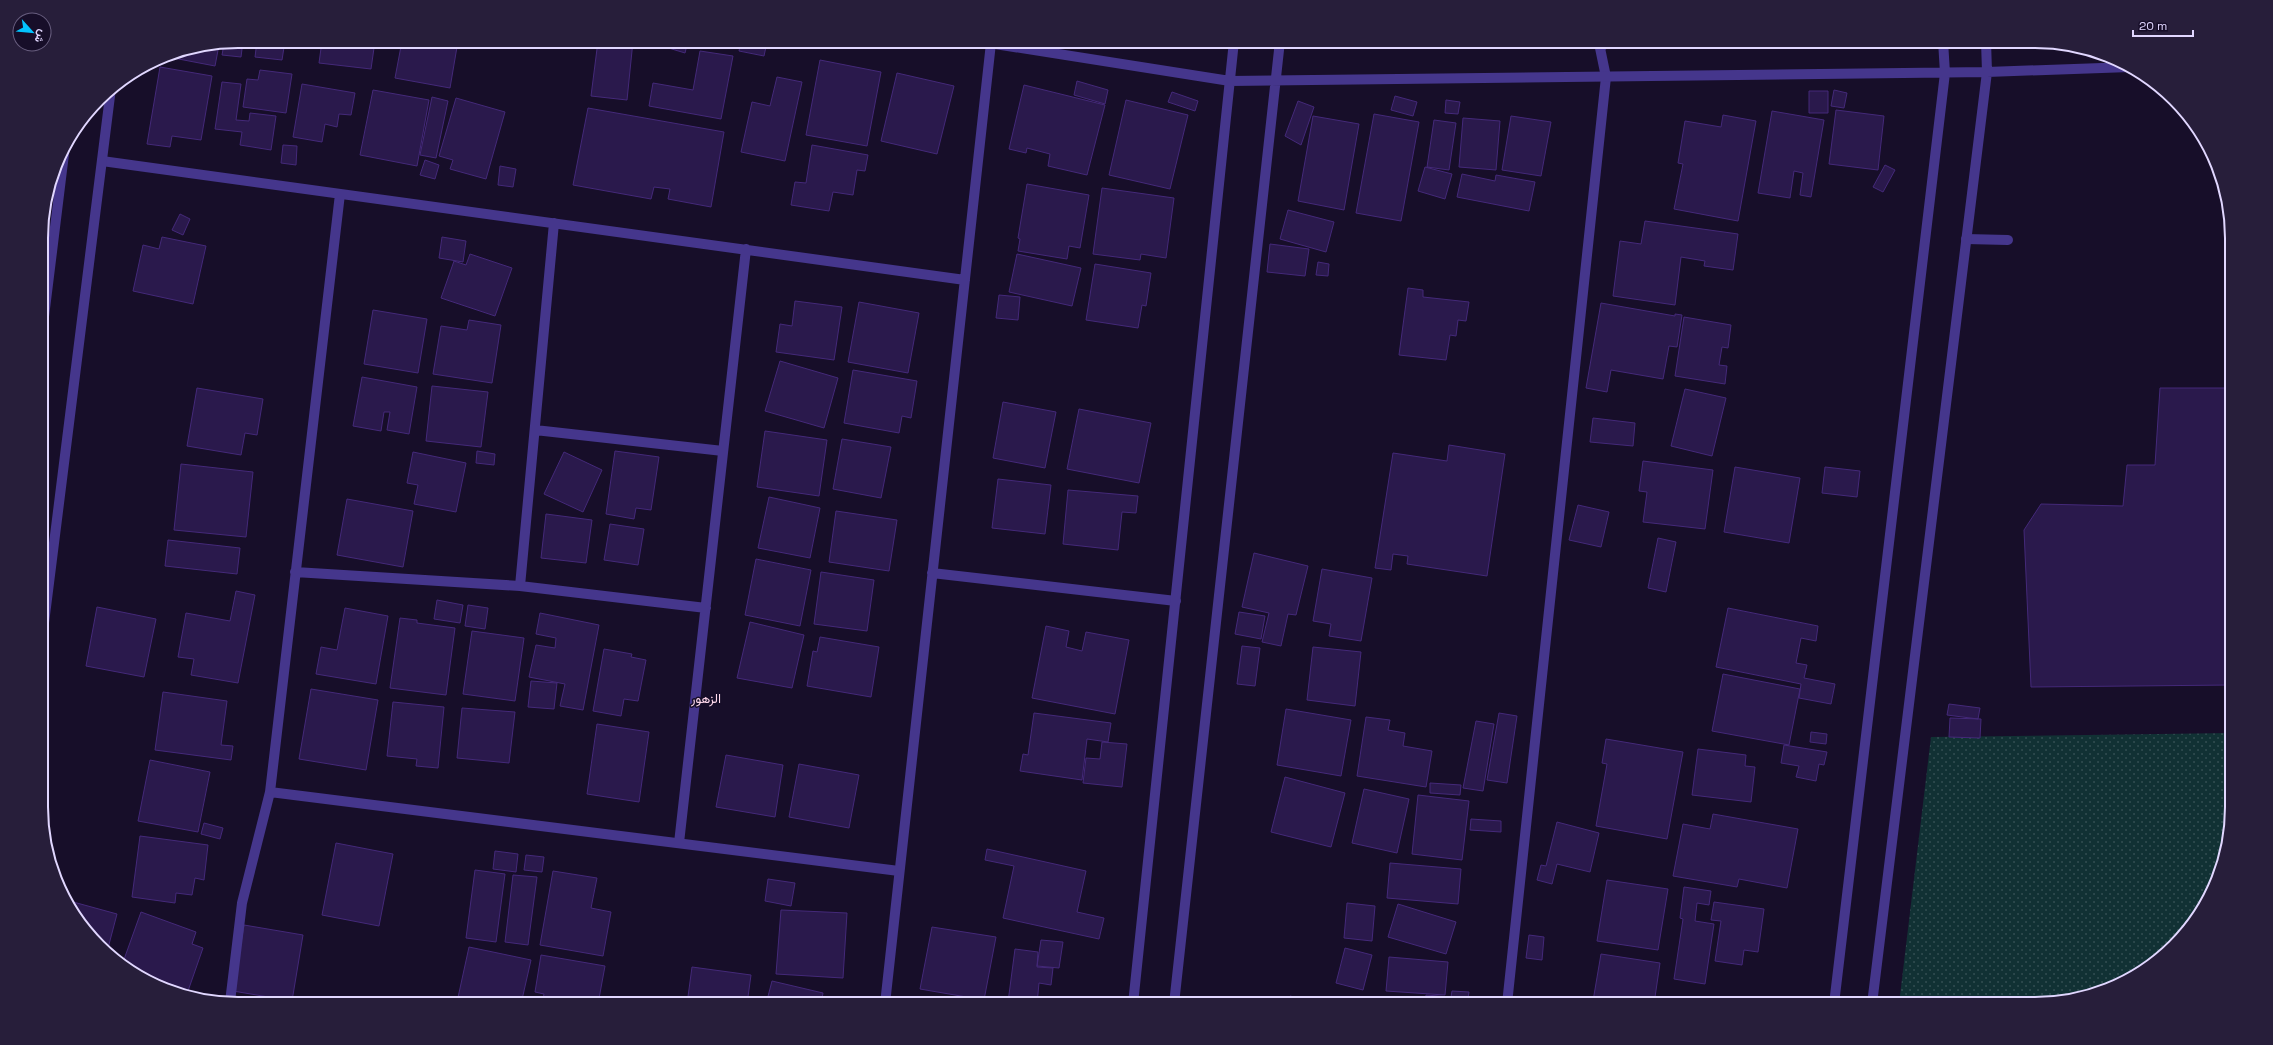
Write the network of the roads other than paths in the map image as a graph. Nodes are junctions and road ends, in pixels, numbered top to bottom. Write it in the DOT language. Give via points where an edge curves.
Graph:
graph roads {
  1 [pos="990,48"];
  2 [pos="1022,48"];
  3 [pos="1233,48"];
  4 [pos="1279,48"];
  5 [pos="1600,48"];
  6 [pos="1943,48"];
  7 [pos="1986,48"];
  8 [pos="2118,67"];
  9 [pos="1945,72"];
  10 [pos="1987,72"];
  11 [pos="1606,77"];
  12 [pos="1230,81"];
  13 [pos="1275,81"];
  14 [pos="110,98"];
  15 [pos="102,161"];
  16 [pos="63,163"];
  17 [pos="340,194"];
  18 [pos="554,223"];
  19 [pos="1966,239"];
  20 [pos="2008,240"];
  21 [pos="746,249"];
  22 [pos="964,280"];
  23 [pos="48,284"];
  24 [pos="535,430"];
  25 [pos="723,451"];
  26 [pos="295,572"];
  27 [pos="932,573"];
  28 [pos="520,586"];
  29 [pos="48,591"];
  30 [pos="1176,601"];
  31 [pos="706,608"];
  32 [pos="270,792"];
  33 [pos="680,843"];
  34 [pos="899,871"];
  35 [pos="231,997"];
  36 [pos="886,997"];
  37 [pos="1134,997"];
  38 [pos="1175,997"];
  39 [pos="1508,997"];
  40 [pos="1835,997"];
  41 [pos="1873,997"];
  1 -- 22 [label="street"];
  2 -- 12 [label="street"];
  3 -- 12 [label="street"];
  4 -- 13 [label="street"];
  5 -- 11 [label="street"];
  6 -- 9 [label="street"];
  7 -- 10 [label="street"];
  8 -- 10 [label="street"];
  9 -- 10 [label="street"];
  9 -- 11 [label="street"];
  9 -- 40 [label="street"];
  10 -- 19 [label="street"];
  11 -- 13 [label="street"];
  11 -- 39 [label="street"];
  12 -- 13 [label="street"];
  12 -- 30 [label="street"];
  13 -- 38 [label="street"];
  14 -- 15 [label="street"];
  15 -- 17 [label="street"];
  15 -- 29 [label="street"];
  16 -- 23 [label="street"];
  17 -- 18 [label="street"];
  17 -- 26 [label="street"];
  18 -- 21 [label="street"];
  18 -- 24 [label="street"];
  19 -- 20 [label="street"];
  19 -- 41 [label="street"];
  21 -- 22 [label="street"];
  21 -- 25 [label="street"];
  22 -- 27 [label="street"];
  24 -- 25 [label="street"];
  24 -- 28 [label="street"];
  25 -- 31 [label="street"];
  26 -- 28 [label="street"];
  26 -- 32 [label="street"];
  27 -- 30 [label="street"];
  27 -- 34 [label="street"];
  28 -- 31 [label="street"];
  30 -- 37 [label="street"];
  31 -- 33 [label="street"];
  32 -- 33 [label="street"];
  32 -- 35 [label="street" via="242,902"];
  33 -- 34 [label="street"];
  34 -- 36 [label="street"];
}
